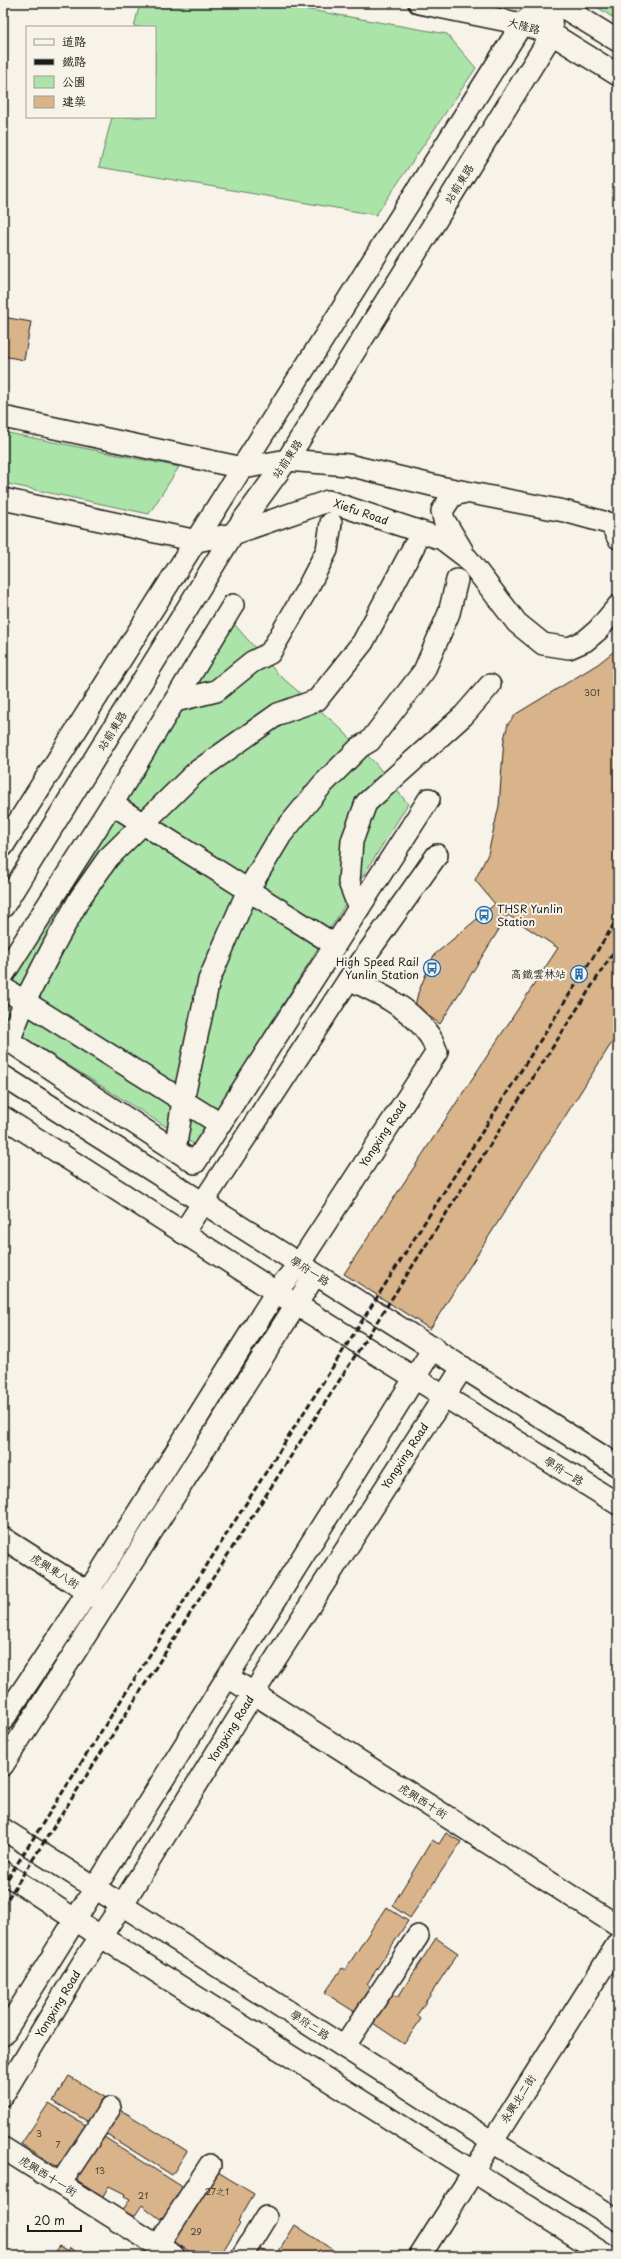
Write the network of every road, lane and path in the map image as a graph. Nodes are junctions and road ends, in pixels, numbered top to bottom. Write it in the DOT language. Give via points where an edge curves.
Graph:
graph roads {
  1 [pos="419,3"];
  2 [pos="546,3"];
  3 [pos="550,3"];
  4 [pos="556,3"];
  5 [pos="522,24"];
  6 [pos="552,34"];
  7 [pos="618,41"];
  8 [pos="618,75"];
  9 [pos="3,417"];
  10 [pos="287,460"];
  11 [pos="243,468"];
  12 [pos="464,492"];
  13 [pos="3,499"];
  14 [pos="331,523"];
  15 [pos="234,534"];
  16 [pos="618,538"];
  17 [pos="197,541"];
  18 [pos="414,546"];
  19 [pos="467,558"];
  20 [pos="457,580"];
  21 [pos="233,606"];
  22 [pos="618,606"];
  23 [pos="490,685"];
  24 [pos="175,701"];
  25 [pos="429,799"];
  26 [pos="112,804"];
  27 [pos="143,824"];
  28 [pos="3,846"];
  29 [pos="437,855"];
  30 [pos="248,890"];
  31 [pos="3,907"];
  32 [pos="358,908"];
  33 [pos="335,945"];
  34 [pos="3,976"];
  35 [pos="349,979"];
  36 [pos="3,988"];
  37 [pos="25,1001"];
  38 [pos="6,1039"];
  39 [pos="3,1076"];
  40 [pos="183,1101"];
  41 [pos="3,1117"];
  42 [pos="220,1124"];
  43 [pos="175,1150"];
  44 [pos="203,1204"];
  45 [pos="183,1233"];
  46 [pos="307,1269"];
  47 [pos="276,1292"];
  48 [pos="296,1305"];
  49 [pos="434,1347"];
  50 [pos="462,1367"];
  51 [pos="415,1377"];
  52 [pos="444,1396"];
  53 [pos="618,1466"];
  54 [pos="618,1504"];
  55 [pos="3,1538"];
  56 [pos="88,1592"];
  57 [pos="106,1603"];
  58 [pos="228,1677"];
  59 [pos="253,1694"];
  60 [pos="3,1720"];
  61 [pos="3,1765"];
  62 [pos="3,1829"];
  63 [pos="3,1872"];
  64 [pos="96,1887"];
  65 [pos="122,1905"];
  66 [pos="74,1920"];
  67 [pos="618,1926"];
  68 [pos="100,1936"];
  69 [pos="418,1936"];
  70 [pos="618,1943"];
  71 [pos="3,2035"];
  72 [pos="344,2047"];
  73 [pos="3,2095"];
  74 [pos="110,2108"];
  75 [pos="491,2142"];
  76 [pos="3,2148"];
  77 [pos="210,2165"];
  78 [pos="473,2172"];
  79 [pos="60,2184"];
  80 [pos="266,2217"];
  81 [pos="618,2220"];
  82 [pos="166,2251"];
  83 [pos="242,2256"];
  84 [pos="420,2256"];
  85 [pos="607,2256"];
  1 -- 5 [label="street, 大隆路"];
  2 -- 5 [label="street"];
  3 -- 6 [label="street"];
  4 -- 7 [label="street"];
  5 -- 6 [label="street, 大隆路"];
  5 -- 11 [label="street"];
  6 -- 8 [label="street, 大隆路"];
  6 -- 10 [label="street, 站前東路"];
  9 -- 11 [label="street"];
  10 -- 11 [label="street"];
  10 -- 12 [label="street" via="348,465"];
  10 -- 15 [label="street, 站前東路"];
  11 -- 17 [label="street"];
  12 -- 16 [label="street" via="564,511 611,524"];
  12 -- 19 [label="street" via="452,496 442,511 444,520"];
  13 -- 17 [label="street, Xiefu Road"];
  14 -- 24 [label="street" via="327,550 270,653 252,662 216,691"];
  15 -- 17 [label="street, Xiefu Road"];
  15 -- 19 [label="street, Xiefu Road" via="328,501 442,540"];
  15 -- 31 [label="street, 站前東路"];
  17 -- 28 [label="street"];
  18 -- 27 [label="street" via="363,642 317,700 278,714 266,722 196,772"];
  19 -- 22 [label="street, Xiefu Road" via="517,623 544,644 569,648 585,641"];
  20 -- 30 [label="street" via="449,613 424,671 370,741 360,747 322,785 281,835"];
  21 -- 24 [label="street"];
  23 -- 32 [label="street" via="464,715 366,803 352,841 350,882"];
  24 -- 26 [label="street"];
  25 -- 32 [label="street"];
  26 -- 27 [label="street"];
  26 -- 34 [label="street"];
  27 -- 30 [label="street"];
  27 -- 37 [label="street" via="108,858 80,898"];
  29 -- 35 [label="street"];
  30 -- 33 [label="street"];
  30 -- 40 [label="street" via="209,980"];
  32 -- 33 [label="street"];
  33 -- 42 [label="street"];
  35 -- 44 [label="street"];
  35 -- 46 [label="street, Yongxing Road" via="381,994 408,1013 430,1035 437,1052"];
  36 -- 37 [label="street"];
  37 -- 38 [label="street"];
  37 -- 40 [label="street"];
  38 -- 43 [label="street"];
  39 -- 44 [label="street, 學府一路"];
  40 -- 42 [label="street"];
  40 -- 43 [label="street"];
  41 -- 45 [label="street, 學府一路"];
  42 -- 43 [label="street" via="195,1163"];
  44 -- 45 [label="street"];
  44 -- 46 [label="street, 學府一路"];
  45 -- 47 [label="street, 學府一路"];
  46 -- 47 [label="street, Yongxing Road"];
  46 -- 48 [label="street, Yongxing Road"];
  46 -- 49 [label="street, 學府一路"];
  47 -- 48 [label="street, 學府一路"];
  47 -- 56 [label="street, Yongxing Road"];
  48 -- 51 [label="street, 學府一路"];
  48 -- 57 [label="street, Yongxing Road"];
  49 -- 50 [label="street, 學府一路"];
  49 -- 51 [label="street"];
  50 -- 52 [label="street, Yongxing Road"];
  50 -- 53 [label="street, 學府一路"];
  51 -- 52 [label="street, 學府一路"];
  51 -- 58 [label="street"];
  52 -- 54 [label="street, 學府一路"];
  52 -- 59 [label="street, Yongxing Road"];
  55 -- 56 [label="street, 虎興東八街"];
  56 -- 57 [label="street, 虎興東八街"];
  56 -- 60 [label="street, Yongxing Road"];
  57 -- 61 [label="street, Yongxing Road"];
  58 -- 59 [label="street, 虎興西十街"];
  58 -- 64 [label="street"];
  59 -- 65 [label="street, Yongxing Road"];
  59 -- 67 [label="street, 虎興西十街"];
  62 -- 64 [label="street, 學府二路"];
  63 -- 66 [label="street"];
  64 -- 65 [label="street, 學府二路"];
  64 -- 66 [label="street"];
  65 -- 68 [label="street, Yongxing Road"];
  65 -- 72 [label="street, 學府二路"];
  66 -- 68 [label="street"];
  66 -- 71 [label="street"];
  68 -- 73 [label="street, Yongxing Road"];
  68 -- 78 [label="street"];
  69 -- 72 [label="street"];
  70 -- 75 [label="street, 永興北二街"];
  72 -- 75 [label="street, 學府二路"];
  74 -- 79 [label="street"];
  75 -- 78 [label="street, 永興北二街"];
  75 -- 81 [label="street, 學府二路"];
  76 -- 79 [label="street, 虎興西十一街"];
  77 -- 82 [label="street"];
  78 -- 84 [label="street, 永興北二街"];
  78 -- 85 [label="street"];
  79 -- 82 [label="street, 虎興西十一街"];
  80 -- 83 [label="street"];
}
